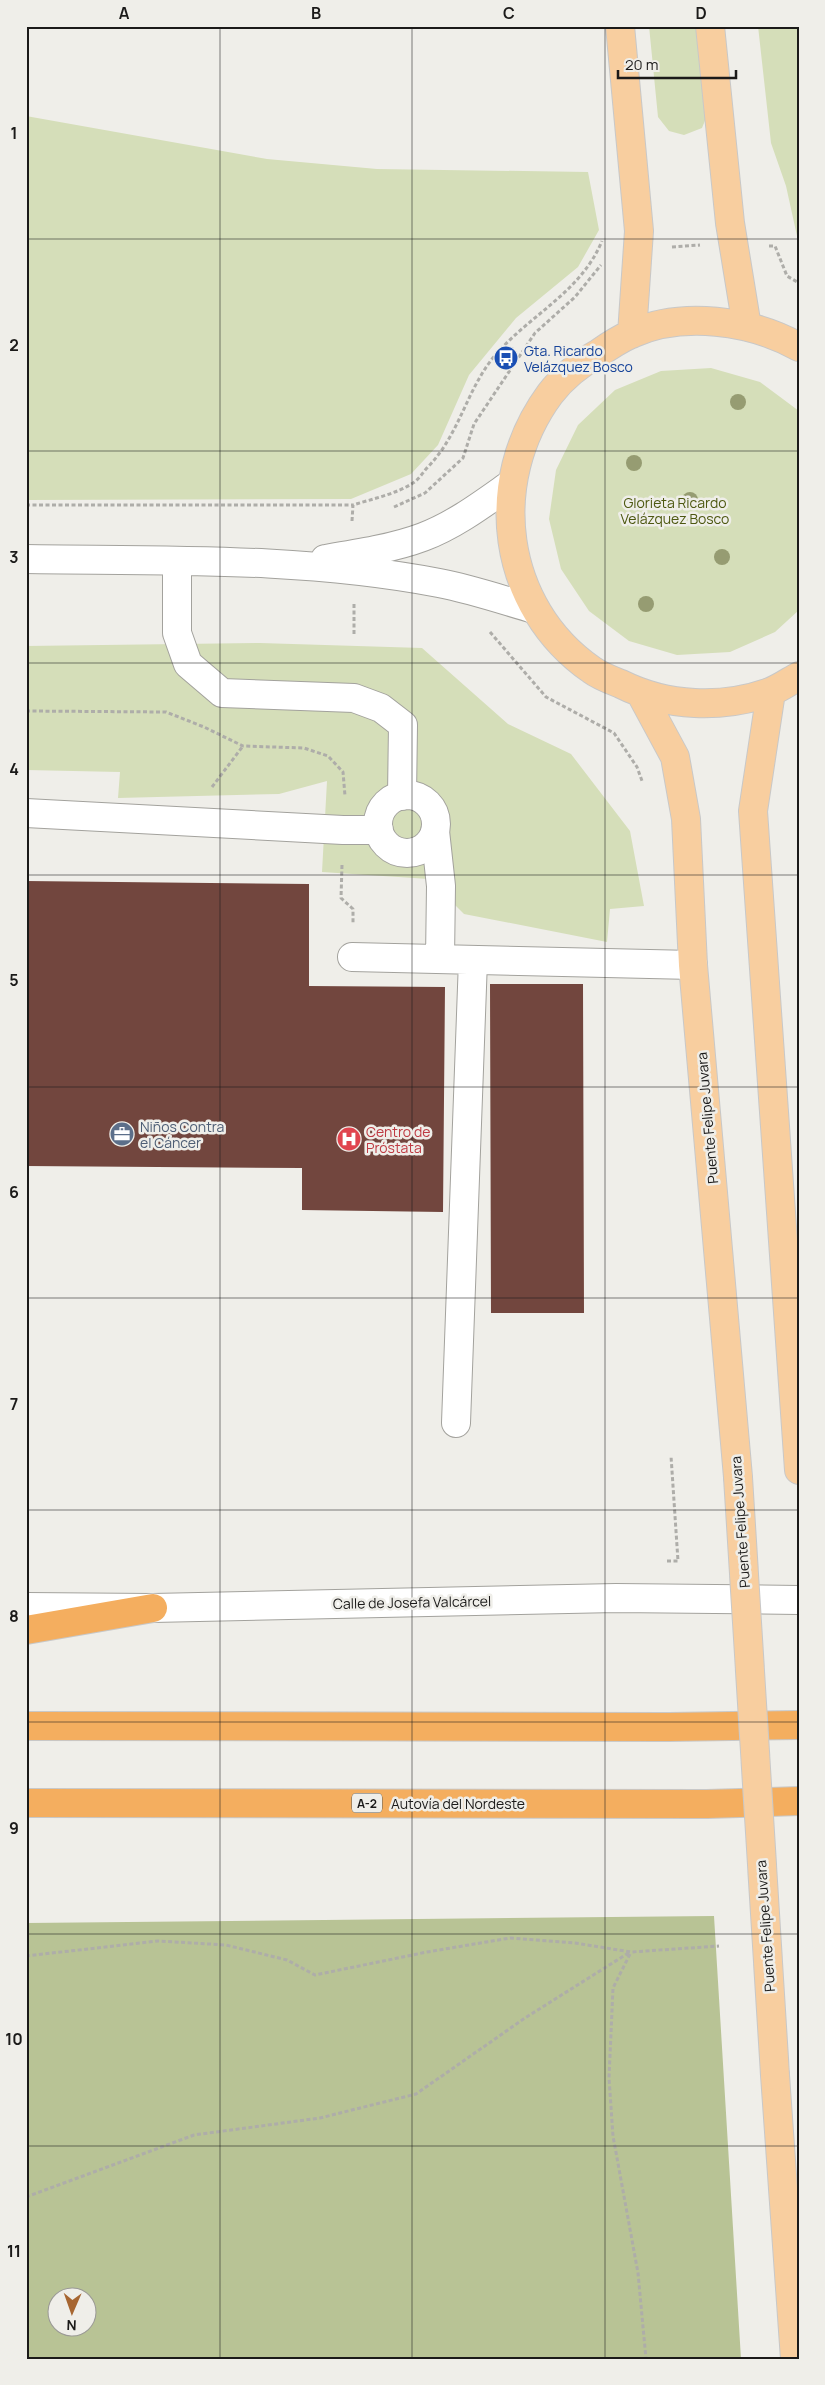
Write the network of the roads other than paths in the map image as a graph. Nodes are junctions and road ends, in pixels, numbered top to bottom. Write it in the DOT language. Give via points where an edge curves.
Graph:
graph roads {
  1 [pos="620,26"];
  2 [pos="710,26"];
  3 [pos="747,327"];
  4 [pos="632,334"];
  5 [pos="799,347"];
  6 [pos="511,484"];
  7 [pos="26,560"];
  8 [pos="177,561"];
  9 [pos="353,563"];
  10 [pos="534,609"];
  11 [pos="799,676"];
  12 [pos="771,692"];
  13 [pos="641,694"];
  14 [pos="402,796"];
  15 [pos="26,813"];
  16 [pos="378,830"];
  17 [pos="435,831"];
  18 [pos="352,957"];
  19 [pos="440,958"];
  20 [pos="473,960"];
  21 [pos="693,965"];
  22 [pos="456,1423"];
  23 [pos="799,1470"];
  24 [pos="799,1600"];
  25 [pos="26,1607"];
  26 [pos="153,1608"];
  27 [pos="26,1630"];
  28 [pos="799,1725"];
  29 [pos="26,1726"];
  30 [pos="799,1801"];
  31 [pos="26,1803"];
  32 [pos="795,2359"];
  1 -- 4 [label="main road" via="640,231"];
  2 -- 3 [label="main road" via="733,242"];
  3 -- 4 [label="main road" via="709,321 670,323"];
  3 -- 5 [label="main road"];
  4 -- 6 [label="main road" via="580,364 551,393 534,419 520,451"];
  6 -- 9 [label="street" via="473,511 423,537 382,547"];
  6 -- 10 [label="main road" via="510,531 518,570"];
  7 -- 8 [label="street"];
  8 -- 9 [label="street" via="282,565"];
  8 -- 14 [label="street" via="177,633 188,664 222,693 354,698 381,708 403,725"];
  9 -- 10 [label="street"];
  10 -- 13 [label="main road" via="560,643 592,670"];
  11 -- 12 [label="main road"];
  12 -- 13 [label="main road" via="728,702 684,704"];
  12 -- 23 [label="main road" via="753,811"];
  13 -- 21 [label="main road, Puente Felipe Juvara" via="675,757 686,820"];
  14 -- 16 [label="street" via="385,804 378,820"];
  14 -- 17 [label="street" via="412,795 428,804 436,821"];
  15 -- 16 [label="street"];
  16 -- 17 [label="street" via="388,846 406,853 424,847"];
  17 -- 19 [label="street" via="441,886"];
  18 -- 19 [label="street"];
  19 -- 20 [label="street"];
  20 -- 21 [label="street"];
  20 -- 22 [label="street"];
  21 -- 32 [label="main road, Puente Felipe Juvara, bridge" via="738,1477"];
  24 -- 26 [label="street, Calle de Josefa Valcárcel" via="616,1598"];
  25 -- 26 [label="street, Calle de Josefa Valcárcel"];
  26 -- 27 [label="highway"];
  28 -- 29 [label="highway"];
  30 -- 31 [label="highway, Autovía del Nordeste / A-2" via="707,1804"];
}
